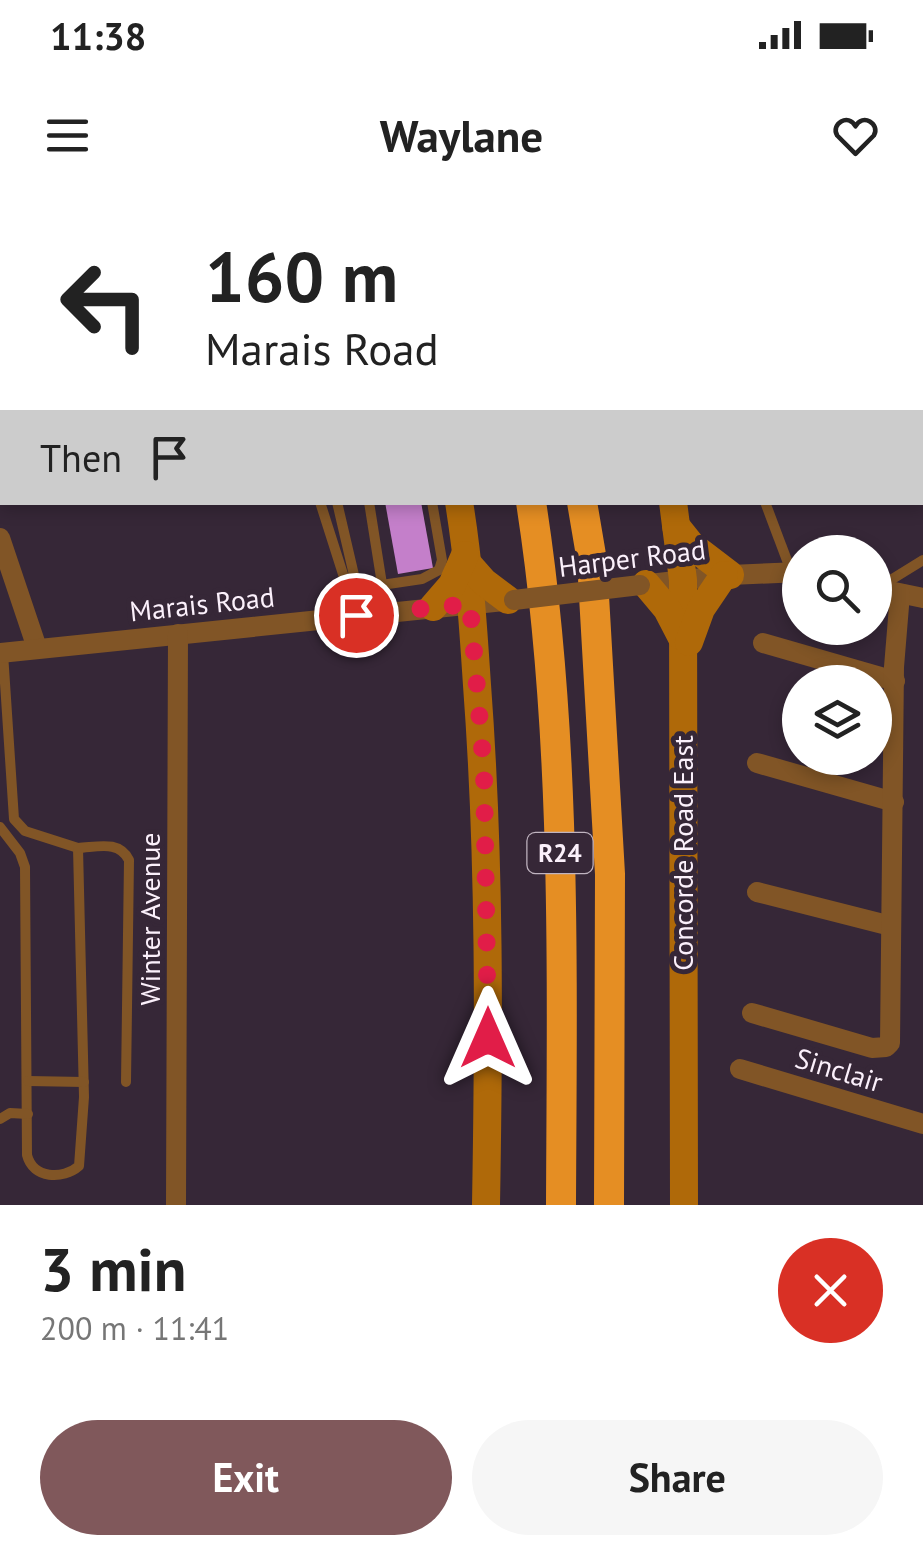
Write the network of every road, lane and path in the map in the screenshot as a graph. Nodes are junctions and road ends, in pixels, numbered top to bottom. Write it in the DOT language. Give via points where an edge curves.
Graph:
graph roads {
  1 [pos="321,505"];
  2 [pos="338,505"];
  3 [pos="369,505"];
  4 [pos="433,505"];
  5 [pos="459,505"];
  6 [pos="530,505"];
  7 [pos="583,505"];
  8 [pos="767,505"];
  9 [pos="675,519"];
  10 [pos="0,538"];
  11 [pos="782,539"];
  12 [pos="468,557"];
  13 [pos="923,560"];
  14 [pos="782,573"];
  15 [pos="727,575"];
  16 [pos="892,578"];
  17 [pos="683,580"];
  18 [pos="382,584"];
  19 [pos="645,584"];
  20 [pos="353,589"];
  21 [pos="892,592"];
  22 [pos="900,594"];
  23 [pos="923,598"];
  24 [pos="508,601"];
  25 [pos="470,604"];
  26 [pos="433,607"];
  27 [pos="356,615"];
  28 [pos="178,634"];
  29 [pos="474,640"];
  30 [pos="762,642"];
  31 [pos="37,648"];
  32 [pos="683,650"];
  33 [pos="2,653"];
  34 [pos="895,681"];
  35 [pos="757,763"];
  36 [pos="894,802"];
  37 [pos="0,827"];
  38 [pos="78,848"];
  39 [pos="758,892"];
  40 [pos="892,926"];
  41 [pos="752,1014"];
  42 [pos="740,1069"];
  43 [pos="28,1081"];
  44 [pos="84,1082"];
  45 [pos="126,1082"];
  46 [pos="28,1114"];
  47 [pos="0,1118"];
  48 [pos="923,1124"];
  49 [pos="176,1205"];
  50 [pos="486,1205"];
  51 [pos="561,1205"];
  52 [pos="609,1205"];
  53 [pos="684,1205"];
  1 -- 20 [label="lane"];
  2 -- 20 [label="lane"];
  3 -- 18 [label="lane"];
  4 -- 18 [label="lane" via="439,570"];
  5 -- 12 [label="main road"];
  6 -- 51 [label="highway, R24" via="562,873"];
  7 -- 52 [label="highway, R24" via="592,561 610,874"];
  8 -- 11 [label="lane"];
  9 -- 15 [label="main road" via="692,546"];
  9 -- 17 [label="main road, Concorde Road East"];
  9 -- 19 [label="main road"];
  10 -- 31 [label="street"];
  12 -- 24 [label="main road"];
  12 -- 25 [label="main road"];
  12 -- 26 [label="main road"];
  13 -- 16 [label="lane"];
  14 -- 15 [label="street, Harper Road"];
  15 -- 17 [label="street, Harper Road"];
  15 -- 32 [label="main road"];
  17 -- 19 [label="street, Harper Road"];
  17 -- 32 [label="main road, Concorde Road East"];
  18 -- 20 [label="lane"];
  19 -- 24 [label="street, Harper Road, bridge"];
  19 -- 32 [label="main road" via="668,609"];
  20 -- 27 [label="lane"];
  21 -- 22 [label="street"];
  22 -- 23 [label="street"];
  22 -- 34 [label="street"];
  24 -- 25 [label="street, Harper Road"];
  24 -- 29 [label="main road"];
  25 -- 26 [label="street, Marais Road"];
  25 -- 29 [label="main road"];
  26 -- 27 [label="street, Marais Road"];
  27 -- 28 [label="street, Marais Road"];
  28 -- 31 [label="street, Marais Road"];
  28 -- 49 [label="street, Winter Avenue"];
  29 -- 50 [label="main road" via="488,898"];
  30 -- 34 [label="street"];
  31 -- 33 [label="street, Marais Road"];
  32 -- 53 [label="main road, Concorde Road East"];
  33 -- 38 [label="lane" via="14,819 25,831"];
  34 -- 36 [label="street"];
  35 -- 36 [label="street"];
  36 -- 40 [label="street"];
  37 -- 43 [label="lane" via="25,866"];
  38 -- 44 [label="lane"];
  38 -- 45 [label="lane" via="115,846 129,860"];
  39 -- 40 [label="street"];
  40 -- 41 [label="street" via="886,1047"];
  42 -- 48 [label="street, Sinclair"];
  43 -- 44 [label="lane"];
  43 -- 46 [label="lane"];
  44 -- 46 [label="lane" via="76,1171 31,1168"];
  46 -- 47 [label="lane"];
}
